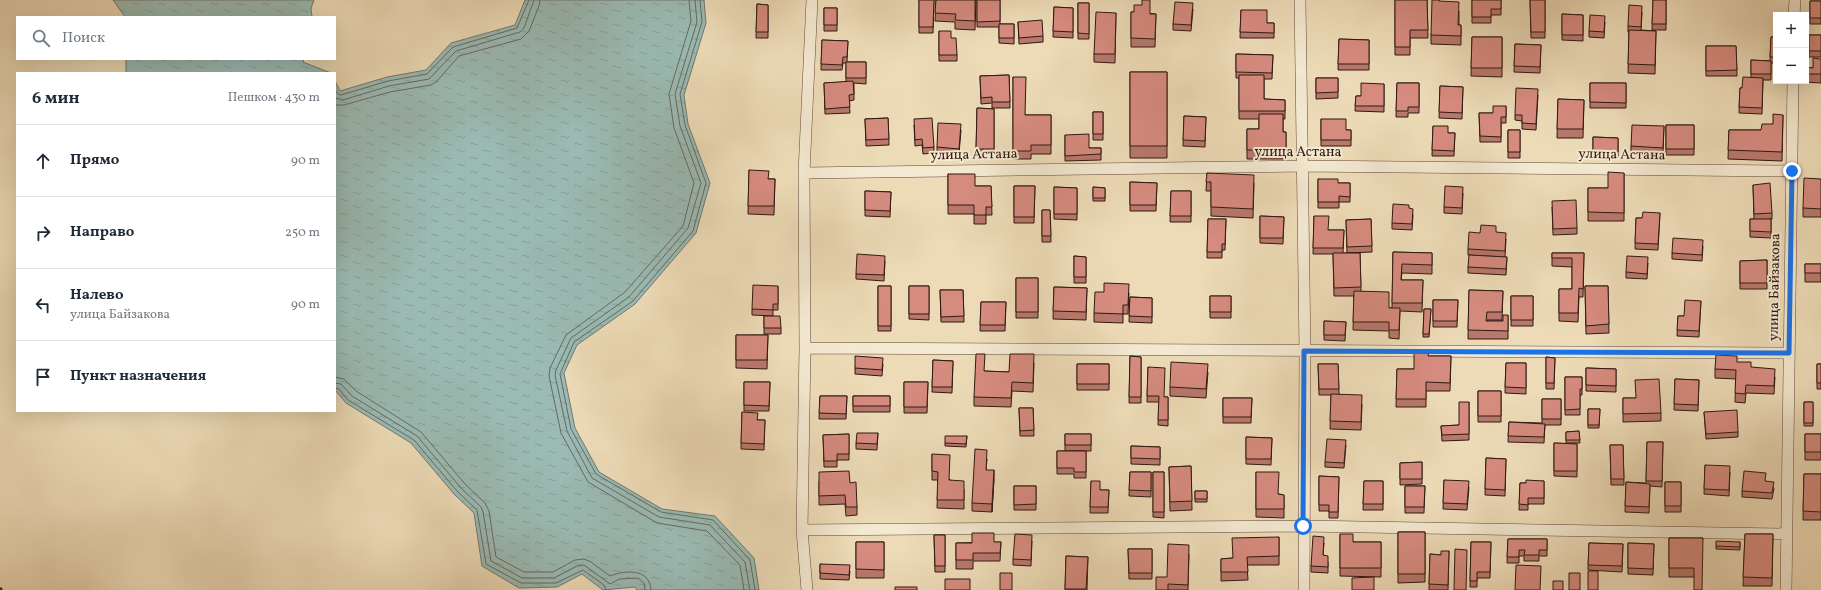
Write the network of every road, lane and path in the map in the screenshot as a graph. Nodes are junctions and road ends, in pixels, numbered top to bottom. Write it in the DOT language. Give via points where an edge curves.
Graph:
graph roads {
  1 [pos="812,0"];
  2 [pos="1300,0"];
  3 [pos="1795,0"];
  4 [pos="1794,12"];
  5 [pos="1793,84"];
  6 [pos="1302,166"];
  7 [pos="1792,171"];
  8 [pos="804,172"];
  9 [pos="805,348"];
  10 [pos="1304,351"];
  11 [pos="1789,353"];
  12 [pos="1303,526"];
  13 [pos="802,530"];
  14 [pos="1787,534"];
  15 [pos="807,590"];
  16 [pos="1304,590"];
  17 [pos="1786,590"];
  1 -- 8 [label="street"];
  2 -- 6 [label="street"];
  3 -- 4 [label="street"];
  5 -- 7 [label="street, улица Байзакова"];
  6 -- 7 [label="street, улица Астана"];
  6 -- 8 [label="street, улица Астана"];
  6 -- 10 [label="street"];
  7 -- 11 [label="street, улица Байзакова"];
  8 -- 9 [label="street"];
  9 -- 10 [label="street"];
  9 -- 13 [label="street"];
  10 -- 11 [label="street"];
  10 -- 12 [label="street"];
  11 -- 14 [label="street, улица Байзакова"];
  12 -- 13 [label="street"];
  12 -- 14 [label="street"];
  12 -- 16 [label="street"];
  13 -- 15 [label="street"];
  14 -- 17 [label="street, улица Байзакова"];
}
